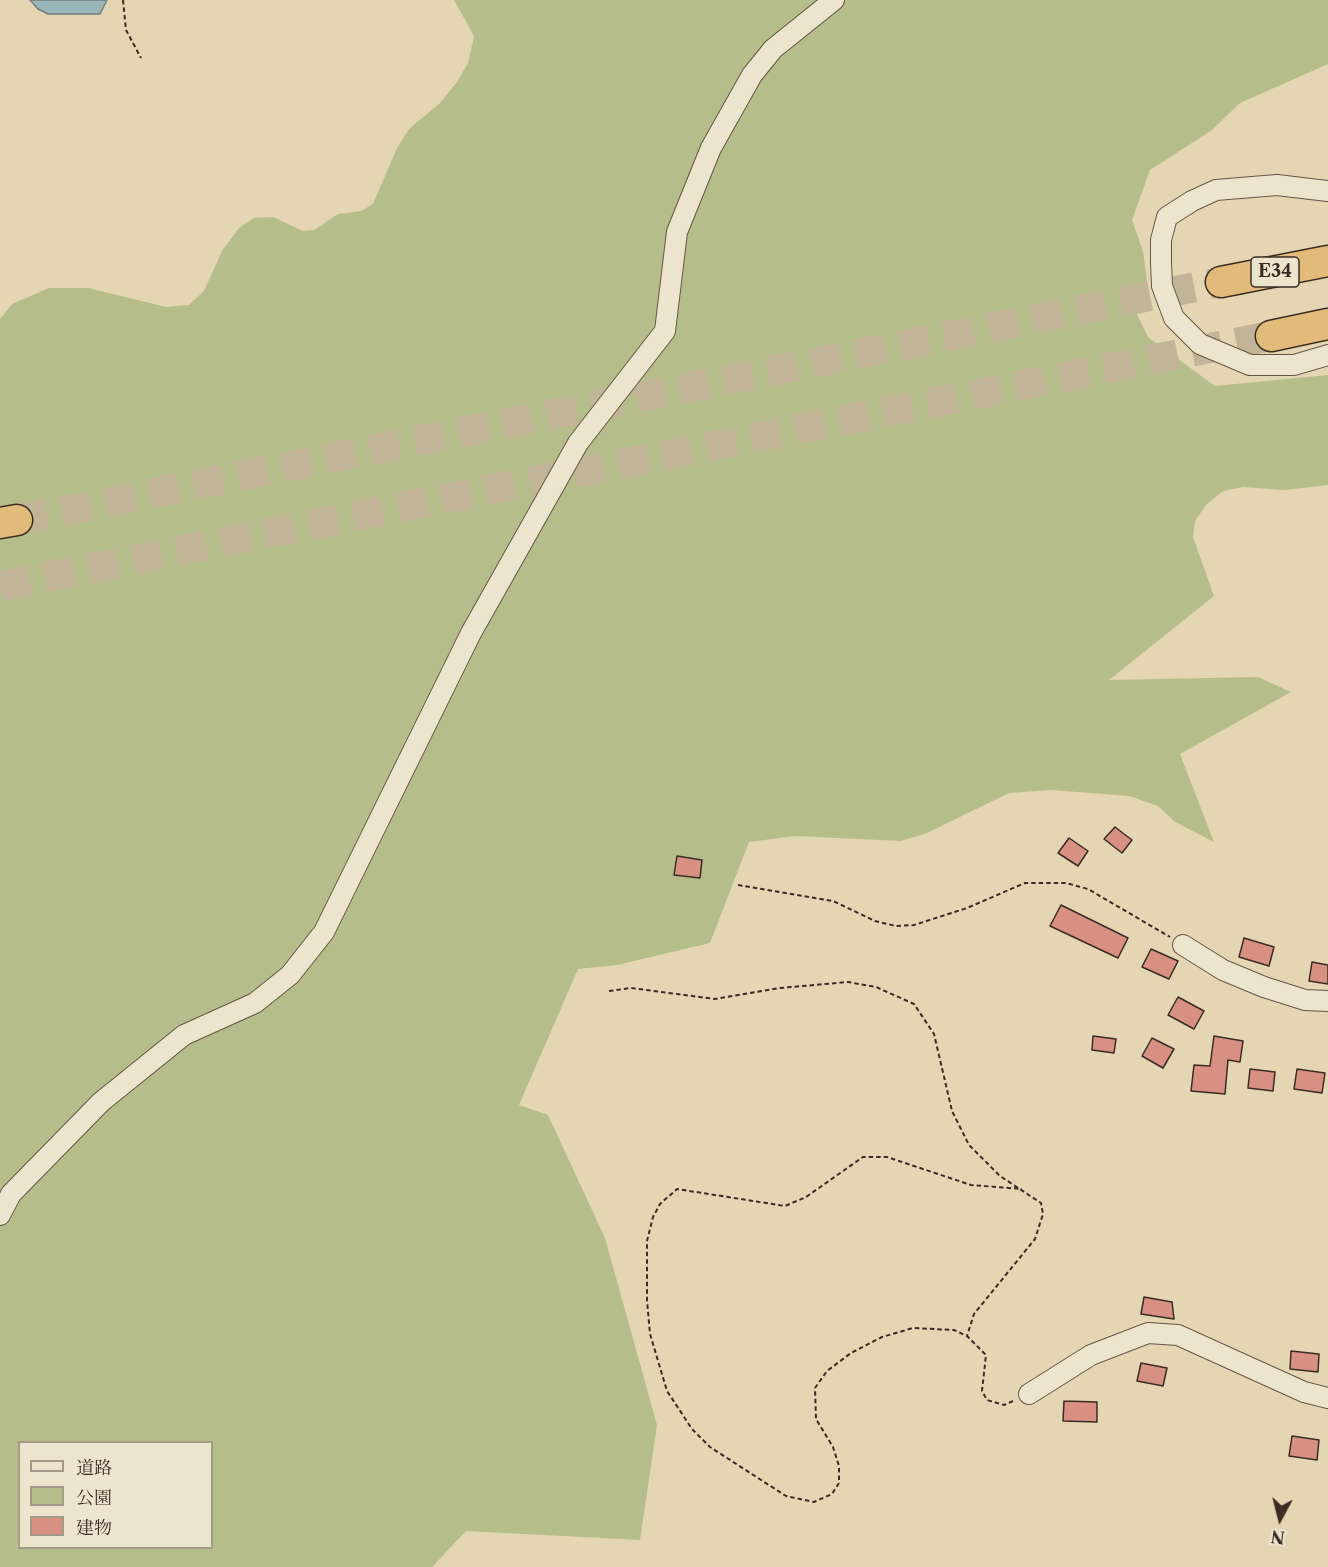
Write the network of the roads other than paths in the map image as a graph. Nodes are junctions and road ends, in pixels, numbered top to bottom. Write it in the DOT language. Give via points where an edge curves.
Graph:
graph roads {
  1 [pos="834,0"];
  2 [pos="1328,191"];
  3 [pos="1328,261"];
  4 [pos="1221,282"];
  5 [pos="1328,324"];
  6 [pos="1271,336"];
  7 [pos="1328,355"];
  8 [pos="1183,945"];
  9 [pos="1328,1001"];
  10 [pos="0,1215"];
  11 [pos="1029,1394"];
  12 [pos="1328,1398"];
  1 -- 10 [label="street" via="772,49 752,75 717,138 677,232 665,331 573,453 471,633 324,932 290,975 255,1003 184,1035 101,1102 11,1194"];
  2 -- 7 [label="street" via="1277,185 1216,190 1167,218 1161,240 1161,263 1162,286 1174,318 1200,344 1250,365 1294,365"];
  3 -- 4 [label="highway, E34"];
  5 -- 6 [label="highway"];
  8 -- 9 [label="street" via="1223,970 1264,987 1305,1000"];
  11 -- 12 [label="street" via="1091,1355 1148,1333 1178,1335 1304,1392"];
}
